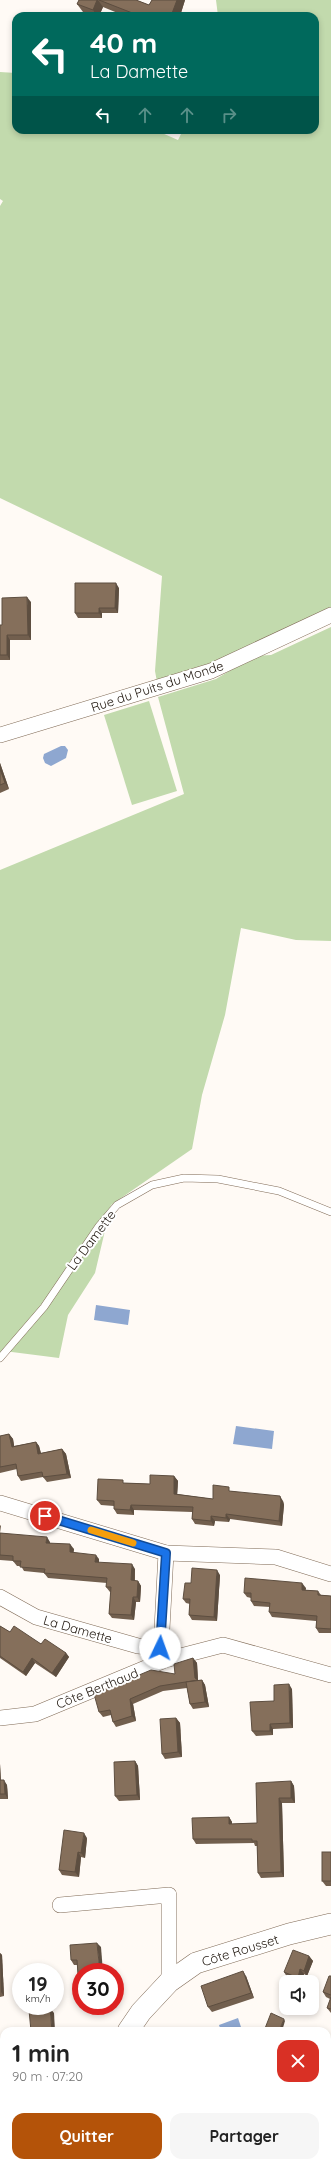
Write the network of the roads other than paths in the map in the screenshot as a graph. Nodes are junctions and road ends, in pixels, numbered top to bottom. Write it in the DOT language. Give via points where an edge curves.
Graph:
graph roads {
  1 [pos="331,615"];
  2 [pos="0,734"];
  3 [pos="331,1212"];
  4 [pos="0,1358"];
  5 [pos="0,1503"];
  6 [pos="166,1553"];
  7 [pos="331,1574"];
  8 [pos="0,1596"];
  9 [pos="163,1654"];
  10 [pos="331,1675"];
  11 [pos="0,1718"];
  12 [pos="60,1905"];
  13 [pos="331,1924"];
  14 [pos="169,1982"];
  15 [pos="131,2027"];
  1 -- 2 [label="street, Rue du Puits du Monde" via="211,671"];
  3 -- 4 [label="lane, La Damette" via="279,1191 218,1179 184,1178 152,1185 117,1205 103,1221 44,1307"];
  5 -- 6 [label="street"];
  6 -- 7 [label="street" via="276,1557"];
  6 -- 9 [label="street"];
  8 -- 9 [label="street, La Damette" via="36,1617"];
  9 -- 10 [label="street, Côte Berthaud" via="223,1645"];
  9 -- 11 [label="street, Côte Berthaud" via="35,1714"];
  12 -- 14 [label="street" via="169,1894"];
  13 -- 14 [label="street, Côte Rousset" via="289,1934 196,1963"];
  14 -- 15 [label="street, Côte Rousset"];
}
